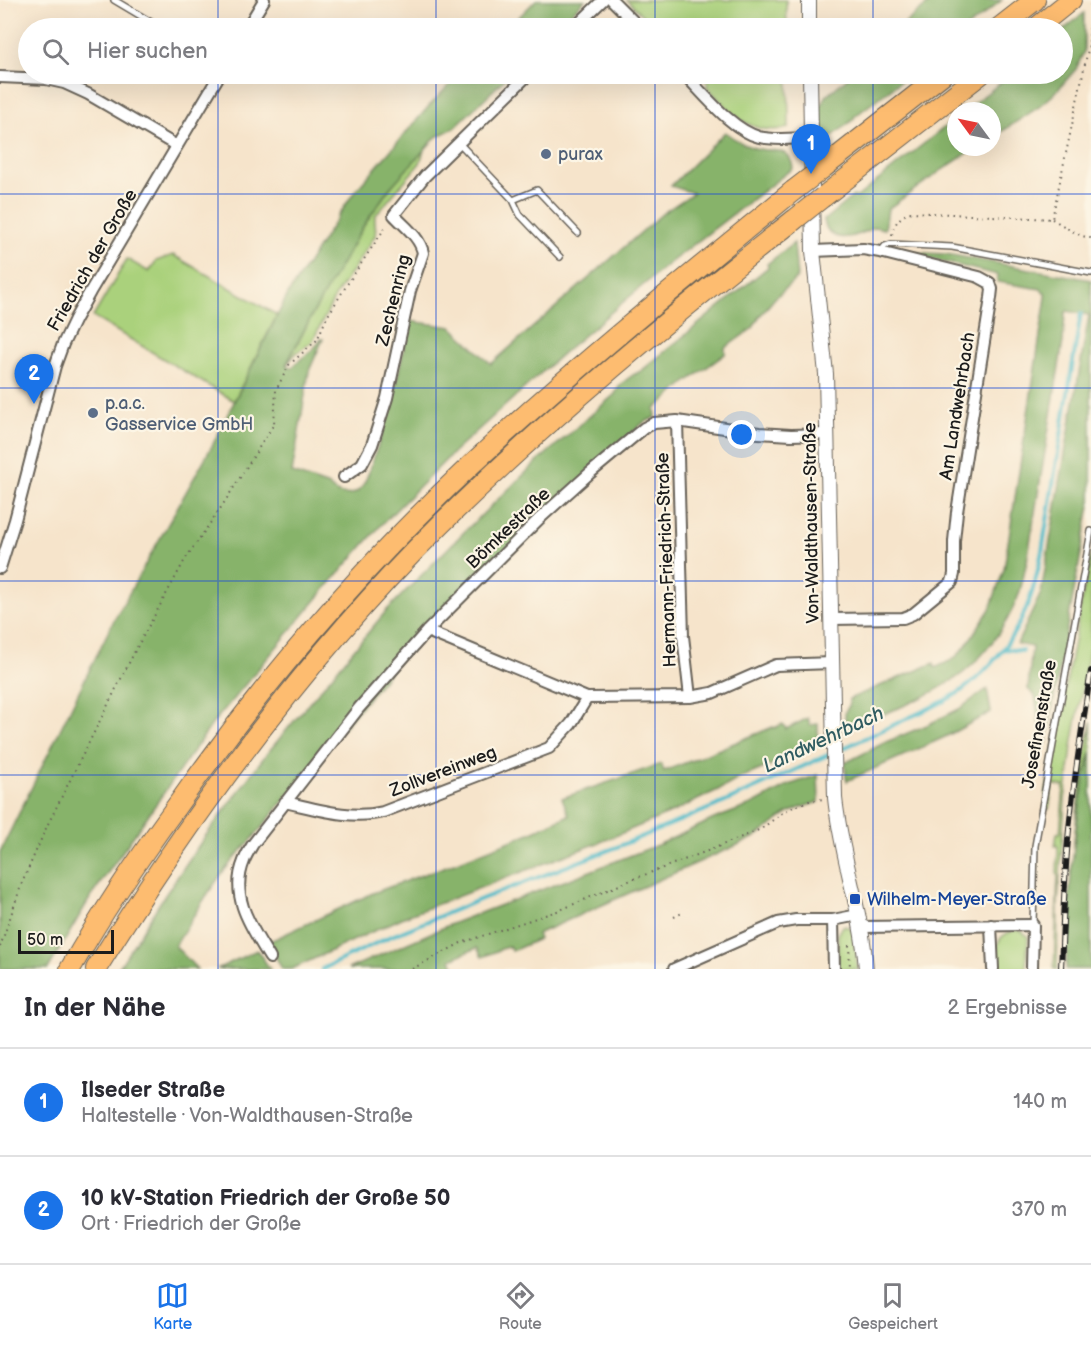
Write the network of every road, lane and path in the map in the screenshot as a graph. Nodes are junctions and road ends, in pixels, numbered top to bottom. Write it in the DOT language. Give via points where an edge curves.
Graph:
graph roads {
  1 [pos="114,0"];
  2 [pos="264,0"];
  3 [pos="603,0"];
  4 [pos="612,0"];
  5 [pos="808,0"];
  6 [pos="1035,0"];
  7 [pos="1071,0"];
  8 [pos="1091,0"];
  9 [pos="144,18"];
  10 [pos="253,18"];
  11 [pos="584,18"];
  12 [pos="630,18"];
  13 [pos="809,18"];
  14 [pos="1012,18"];
  15 [pos="1049,18"];
  16 [pos="0,77"];
  17 [pos="18,78"];
  18 [pos="66,84"];
  19 [pos="214,84"];
  20 [pos="519,84"];
  21 [pos="694,84"];
  22 [pos="810,84"];
  23 [pos="930,84"];
  24 [pos="968,84"];
  25 [pos="811,138"];
  26 [pos="459,143"];
  27 [pos="177,146"];
  28 [pos="513,200"];
  29 [pos="394,216"];
  30 [pos="1052,219"];
  31 [pos="578,232"];
  32 [pos="1091,238"];
  33 [pos="891,244"];
  34 [pos="813,251"];
  35 [pos="880,252"];
  36 [pos="560,257"];
  37 [pos="1091,273"];
  38 [pos="677,421"];
  39 [pos="827,434"];
  40 [pos="344,477"];
  41 [pos="1091,531"];
  42 [pos="0,568"];
  43 [pos="831,619"];
  44 [pos="427,631"];
  45 [pos="832,663"];
  46 [pos="690,697"];
  47 [pos="587,698"];
  48 [pos="835,798"];
  49 [pos="285,802"];
  50 [pos="684,912"];
  51 [pos="674,917"];
  52 [pos="833,920"];
  53 [pos="860,921"];
  54 [pos="991,925"];
  55 [pos="1033,925"];
  56 [pos="0,947"];
  57 [pos="270,958"];
  58 [pos="70,969"];
  59 [pos="96,969"];
  60 [pos="412,969"];
  61 [pos="674,969"];
  62 [pos="834,969"];
  63 [pos="866,969"];
  64 [pos="993,969"];
  65 [pos="1032,969"];
  1 -- 9 [label="lane"];
  2 -- 10 [label="street"];
  3 -- 11 [label="street"];
  4 -- 12 [label="street"];
  5 -- 13 [label="street"];
  6 -- 14 [label="highway"];
  7 -- 15 [label="highway"];
  8 -- 30 [label="path" via="1089,45"];
  16 -- 17 [label="street"];
  18 -- 27 [label="street"];
  19 -- 27 [label="street, Friedrich der Große"];
  20 -- 26 [label="street"];
  21 -- 25 [label="street" via="741,129 771,138"];
  22 -- 25 [label="street, Von-Waldthausen-Straße"];
  23 -- 58 [label="highway, bridge" via="655,303 537,405 413,522 248,710 154,838"];
  24 -- 59 [label="highway, bridge" via="684,307 441,525 382,586 256,735 170,853"];
  25 -- 34 [label="street, Von-Waldthausen-Straße"];
  26 -- 28 [label="lane"];
  26 -- 29 [label="street" via="425,176"];
  27 -- 42 [label="street, Friedrich der Große" via="63,344"];
  28 -- 31 [label="lane" via="537,190"];
  28 -- 36 [label="lane" via="520,215"];
  29 -- 40 [label="street, Zechenring" via="417,240 423,253 372,446 362,464"];
  29 -- 56 [label="path" via="348,283 317,340 289,365 276,390 274,424 186,558 135,651 47,826"];
  30 -- 32 [label="path"];
  30 -- 33 [label="path" via="911,212 896,220"];
  33 -- 35 [label="lane"];
  33 -- 37 [label="lane" via="952,247"];
  34 -- 35 [label="street, Am Landwehrbach"];
  34 -- 39 [label="street, Von-Waldthausen-Straße" via="826,374"];
  35 -- 43 [label="street, Am Landwehrbach" via="979,277 990,283 991,298 957,512 953,579 922,607 903,618"];
  38 -- 39 [label="street, Bömkestraße" via="759,433"];
  38 -- 44 [label="street, Bömkestraße" via="654,423 633,435 540,519"];
  38 -- 46 [label="street, Hermann-Friedrich-Straße" via="683,636"];
  39 -- 43 [label="street, Von-Waldthausen-Straße"];
  41 -- 55 [label="lane, Josefinenstraße" via="1035,846"];
  43 -- 45 [label="street, Von-Waldthausen-Straße"];
  44 -- 47 [label="street"];
  44 -- 49 [label="street, Bömkestraße" via="359,708"];
  45 -- 46 [label="street" via="776,665 712,693"];
  45 -- 48 [label="street, Von-Waldthausen-Straße"];
  46 -- 47 [label="street"];
  47 -- 49 [label="street, Zollvereinweg" via="549,748 383,812 357,815"];
  48 -- 53 [label="street, Von-Waldthausen-Straße"];
  48 -- 60 [label="path" via="797,805 761,829 560,910 461,943"];
  49 -- 57 [label="street, Bömkestraße" via="253,844 239,878 244,915"];
  50 -- 51 [label="path"];
  52 -- 53 [label="street"];
  52 -- 61 [label="street" via="778,923"];
  52 -- 62 [label="street"];
  53 -- 54 [label="street"];
  53 -- 63 [label="street, Von-Waldthausen-Straße"];
  54 -- 55 [label="street"];
  54 -- 64 [label="street"];
  55 -- 65 [label="street, Josefinenstraße"];
}
